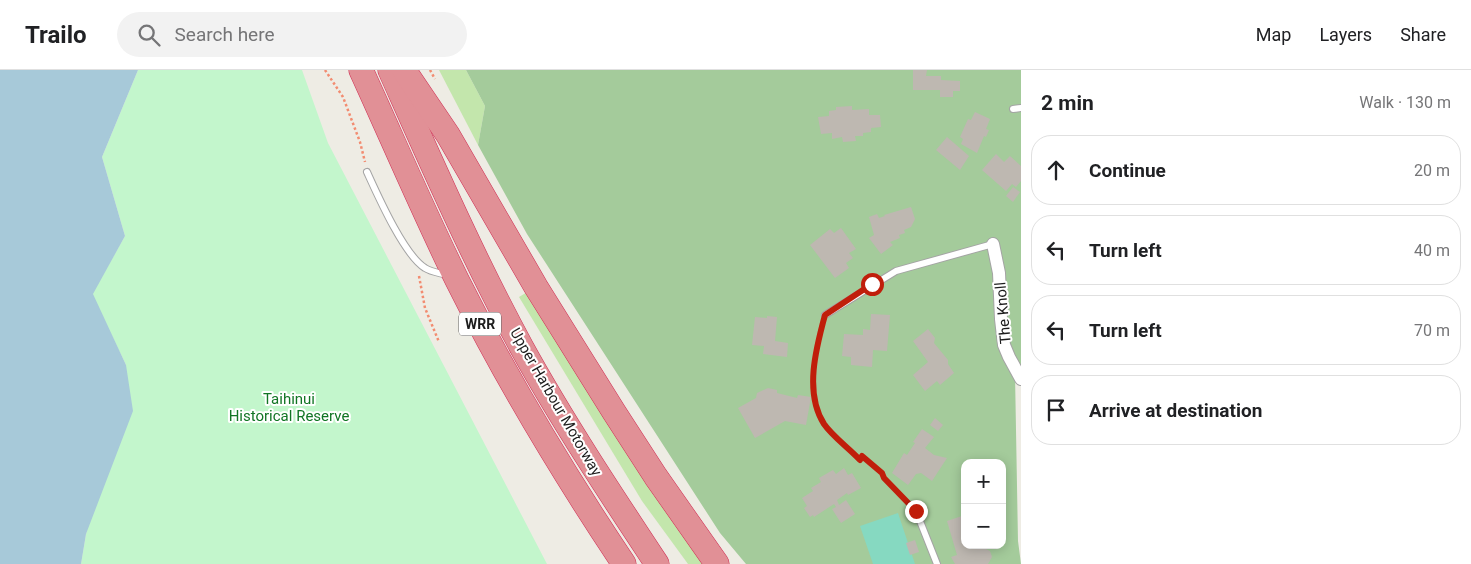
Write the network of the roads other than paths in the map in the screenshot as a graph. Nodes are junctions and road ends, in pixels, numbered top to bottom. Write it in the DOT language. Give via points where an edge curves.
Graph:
graph roads {
  1 [pos="361,70"];
  2 [pos="390,70"];
  3 [pos="404,70"];
  4 [pos="1021,108"];
  5 [pos="1013,109"];
  6 [pos="367,172"];
  7 [pos="992,244"];
  8 [pos="456,276"];
  9 [pos="825,315"];
  10 [pos="1021,379"];
  11 [pos="916,511"];
  12 [pos="624,564"];
  13 [pos="657,564"];
  14 [pos="717,564"];
  15 [pos="937,564"];
  1 -- 8 [label="highway, Upper Harbour Motorway / WRR"];
  2 -- 13 [label="highway, Upper Harbour Motorway / WRR" via="440,183 522,347 593,467"];
  3 -- 14 [label="highway" via="448,136 614,412"];
  4 -- 5 [label="lane"];
  6 -- 8 [label="lane" via="415,260 426,269"];
  7 -- 9 [label="lane" via="896,271"];
  7 -- 10 [label="street, The Knoll" via="999,273 1004,345"];
  8 -- 12 [label="highway, Upper Harbour Motorway / WRR" via="538,428"];
  11 -- 15 [label="lane"];
}
